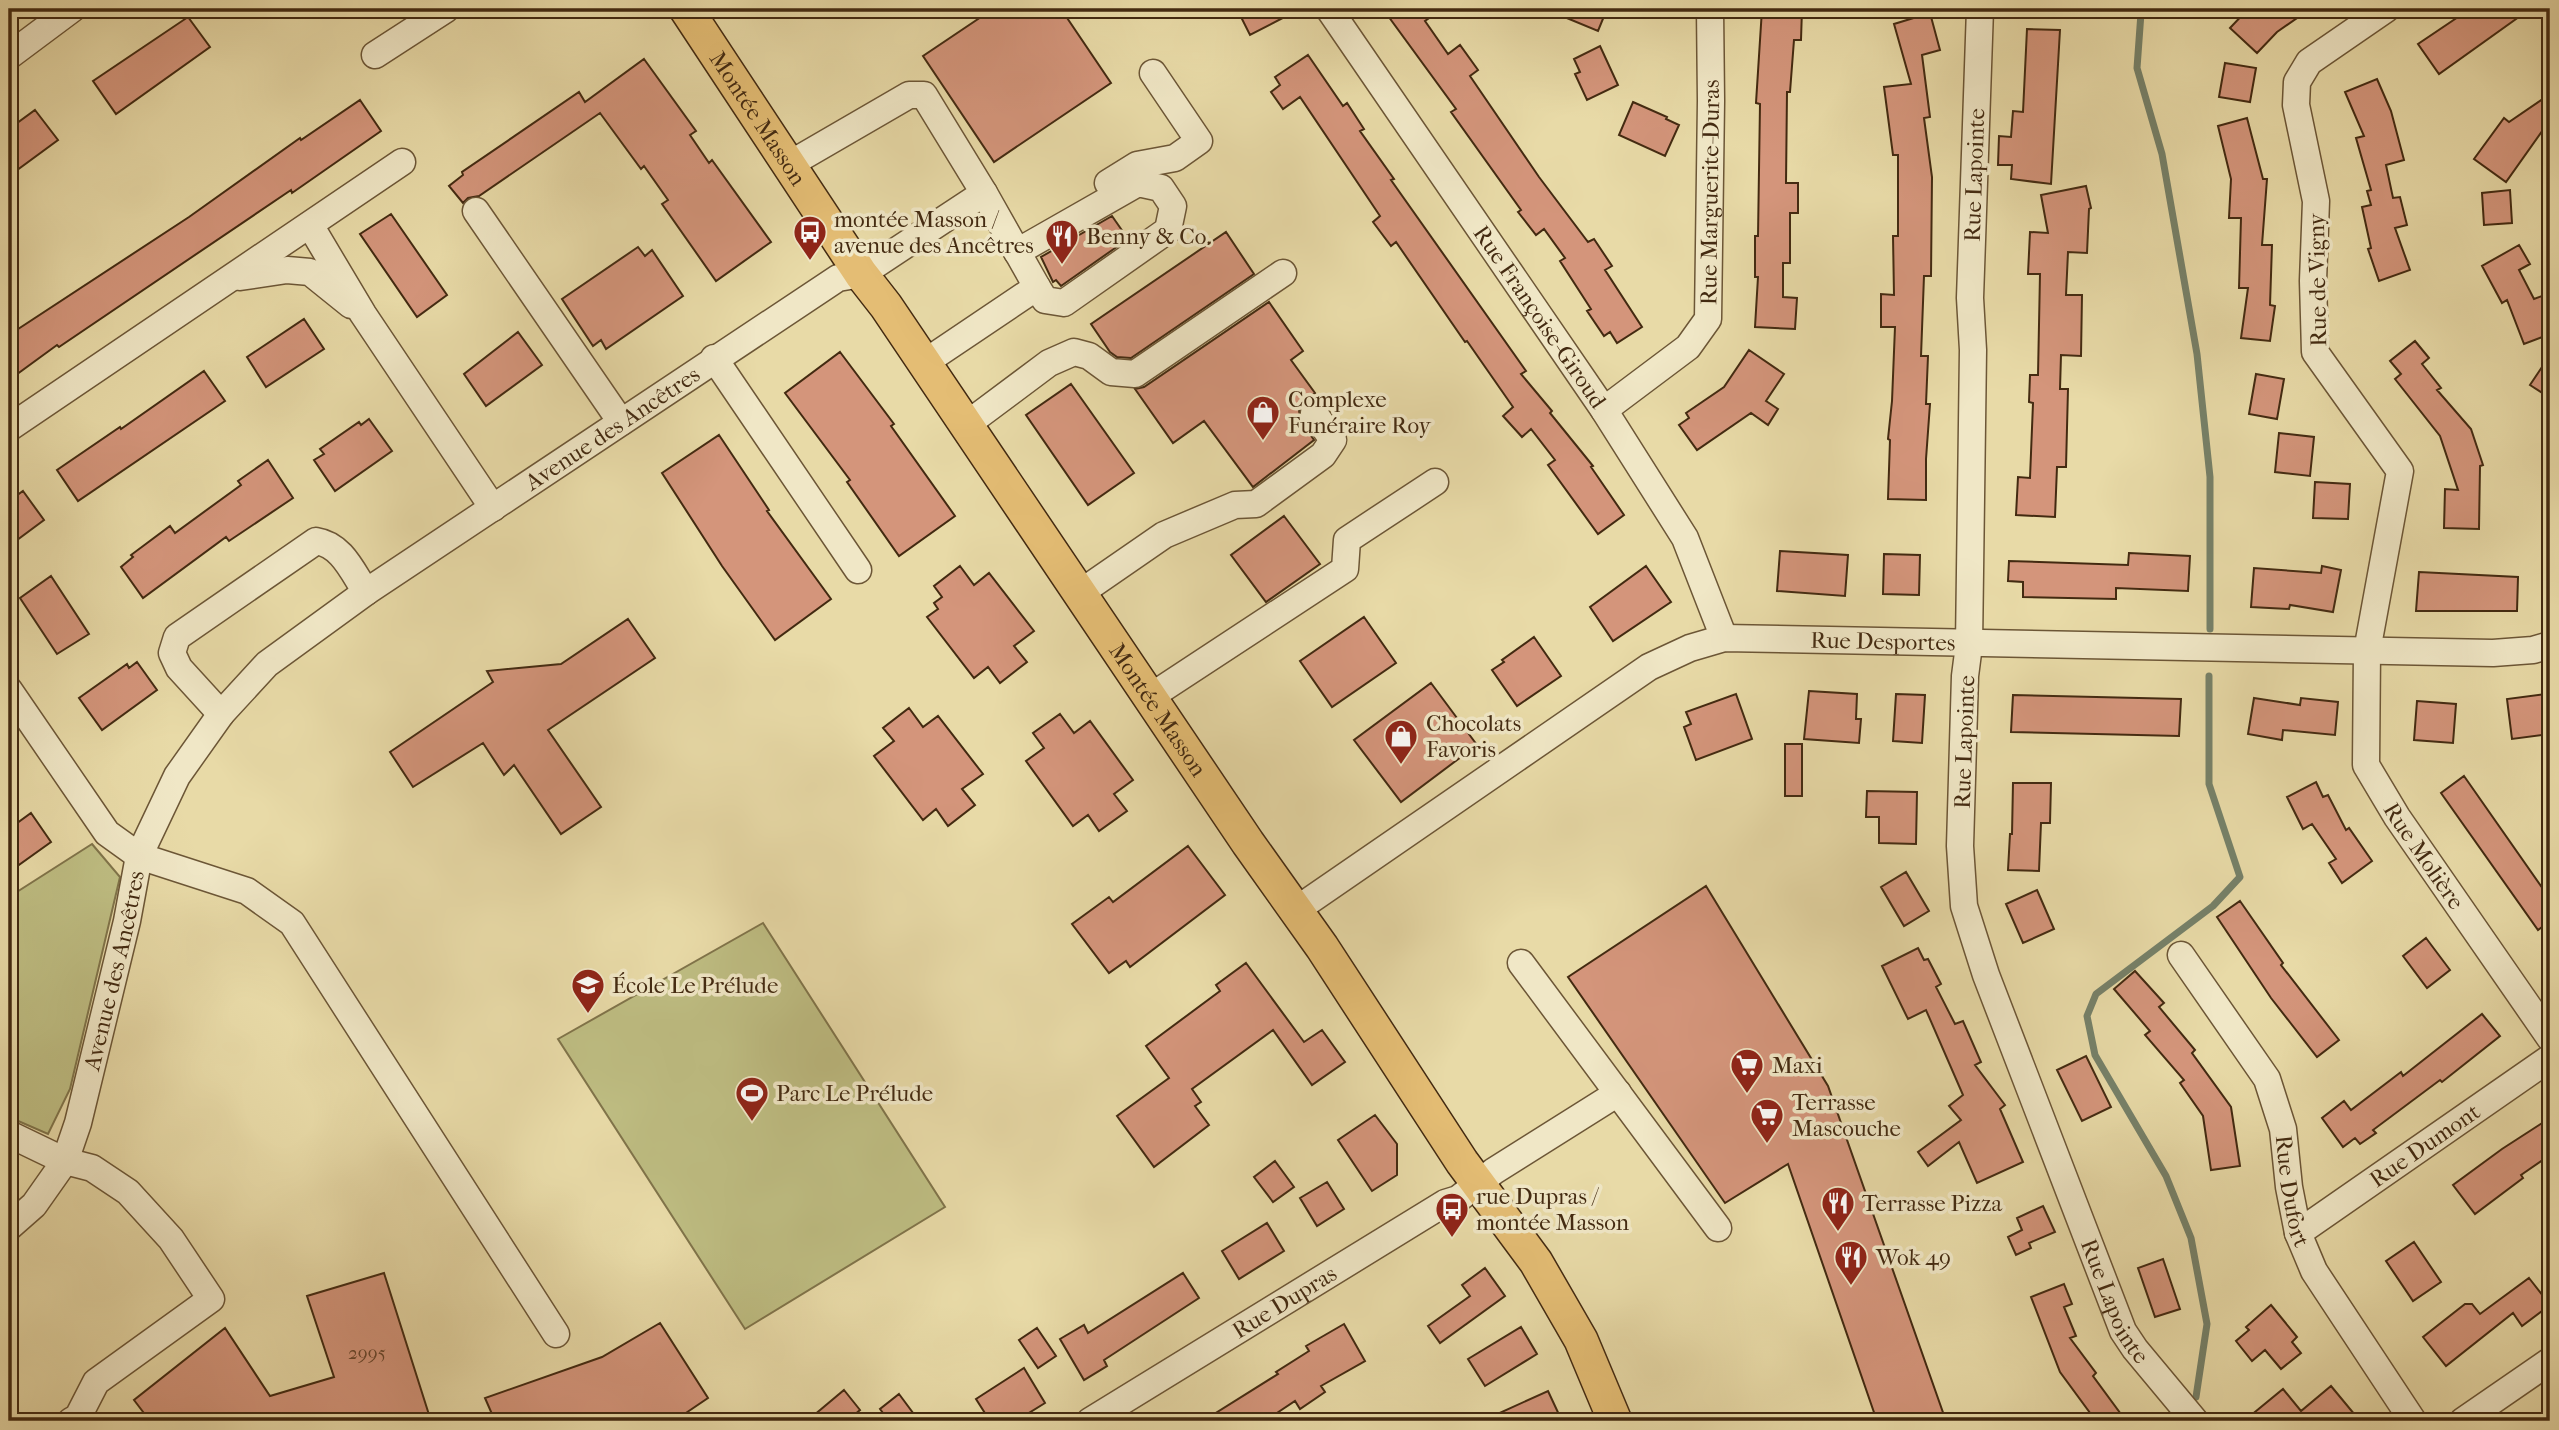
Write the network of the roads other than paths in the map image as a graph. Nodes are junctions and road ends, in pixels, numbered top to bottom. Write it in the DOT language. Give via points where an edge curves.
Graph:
graph roads {
  1 [pos="72,9"];
  2 [pos="446,9"];
  3 [pos="686,9"];
  4 [pos="1329,9"];
  5 [pos="1710,9"];
  6 [pos="1980,9"];
  7 [pos="2386,9"];
  8 [pos="375,55"];
  9 [pos="9,56"];
  10 [pos="1153,73"];
  11 [pos="402,162"];
  12 [pos="790,164"];
  13 [pos="984,193"];
  14 [pos="476,211"];
  15 [pos="310,225"];
  16 [pos="1014,248"];
  17 [pos="1283,273"];
  18 [pos="861,274"];
  19 [pos="233,278"];
  20 [pos="1037,288"];
  21 [pos="363,314"];
  22 [pos="714,358"];
  23 [pos="924,363"];
  24 [pos="1604,410"];
  25 [pos="1314,412"];
  26 [pos="621,422"];
  27 [pos="967,425"];
  28 [pos="9,428"];
  29 [pos="1435,482"];
  30 [pos="493,508"];
  31 [pos="858,570"];
  32 [pos="366,592"];
  33 [pos="1080,593"];
  34 [pos="1724,638"];
  35 [pos="1969,645"];
  36 [pos="2550,645"];
  37 [pos="2367,651"];
  38 [pos="9,690"];
  39 [pos="1150,697"];
  40 [pos="222,714"];
  41 [pos="139,856"];
  42 [pos="1296,910"];
  43 [pos="2181,955"];
  44 [pos="1521,963"];
  45 [pos="2550,1038"];
  46 [pos="2550,1058"];
  47 [pos="1618,1093"];
  48 [pos="9,1134"];
  49 [pos="65,1161"];
  50 [pos="1479,1185"];
  51 [pos="9,1227"];
  52 [pos="1718,1228"];
  53 [pos="2298,1233"];
  54 [pos="556,1334"];
  55 [pos="2550,1361"];
  56 [pos="71,1421"];
  57 [pos="1090,1421"];
  58 [pos="1615,1421"];
  59 [pos="2195,1421"];
  60 [pos="2413,1421"];
  61 [pos="2463,1421"];
  1 -- 9 [label="street"];
  2 -- 8 [label="street"];
  3 -- 12 [label="main road, Montée Masson"];
  4 -- 24 [label="street, Rue Françoise-Giroud"];
  5 -- 24 [label="street, Rue Marguerite-Duras" via="1708,319 1688,347"];
  6 -- 35 [label="street, Rue Lapointe" via="1970,286"];
  7 -- 37 [label="street, Rue de Vigny" via="2309,62 2297,82 2297,105 2316,201 2315,352 2400,471"];
  10 -- 16 [label="street" via="1199,141 1175,158 1137,165"];
  11 -- 15 [label="street"];
  12 -- 13 [label="street" via="909,95 924,95"];
  12 -- 18 [label="main road, Montée Masson"];
  13 -- 16 [label="street"];
  13 -- 18 [label="street, Avenue des Ancêtres"];
  14 -- 26 [label="street"];
  15 -- 19 [label="street"];
  15 -- 21 [label="street"];
  16 -- 20 [label="street"];
  16 -- 20 [label="street" via="1138,183 1161,188 1173,206 1168,230 1064,303 1045,299"];
  17 -- 27 [label="street" via="1135,374 1111,372 1089,356 1074,352 1049,363"];
  18 -- 22 [label="street, Avenue des Ancêtres" via="838,278"];
  18 -- 23 [label="main road, Montée Masson"];
  19 -- 21 [label="street" via="287,270 310,272"];
  19 -- 28 [label="street"];
  20 -- 23 [label="street"];
  21 -- 30 [label="street"];
  22 -- 26 [label="street, Avenue des Ancêtres"];
  22 -- 31 [label="street"];
  23 -- 27 [label="main road, Montée Masson"];
  24 -- 34 [label="street, Rue Françoise-Giroud" via="1685,538"];
  25 -- 33 [label="street" via="1334,440 1323,455 1256,504 1235,505 1164,535"];
  26 -- 30 [label="street, Avenue des Ancêtres"];
  27 -- 33 [label="main road, Montée Masson"];
  29 -- 39 [label="street" via="1347,540 1345,569"];
  30 -- 32 [label="street, Avenue des Ancêtres"];
  32 -- 40 [label="street, Avenue des Ancêtres" via="267,664"];
  32 -- 40 [label="street" via="340,552 330,543 316,541 177,637 172,653 179,667"];
  33 -- 39 [label="main road, Montée Masson"];
  34 -- 35 [label="street, Rue Desportes"];
  34 -- 42 [label="street, Rue Desportes" via="1649,667"];
  35 -- 37 [label="street, Rue Desportes"];
  35 -- 59 [label="street, Rue Lapointe" via="1961,833 1964,906 1986,975 2123,1331"];
  36 -- 37 [label="street, Rue Desportes" via="2493,653"];
  37 -- 45 [label="street, Rue Molière" via="2366,765"];
  38 -- 41 [label="street" via="107,833"];
  39 -- 42 [label="main road, Montée Masson"];
  40 -- 41 [label="street, Avenue des Ancêtres" via="177,776"];
  41 -- 49 [label="street, Avenue des Ancêtres" via="78,1123"];
  41 -- 54 [label="street" via="247,891 292,923"];
  42 -- 50 [label="main road, Montée Masson"];
  43 -- 53 [label="street, Rue Dufort" via="2267,1079 2283,1129"];
  44 -- 47 [label="street"];
  46 -- 53 [label="street, Rue Dumont"];
  47 -- 50 [label="street, Rue Dupras"];
  47 -- 52 [label="street"];
  48 -- 49 [label="street"];
  49 -- 51 [label="street, Avenue des Ancêtres" via="34,1205"];
  49 -- 56 [label="street" via="92,1168 128,1192 171,1239 211,1299 96,1382 78,1417"];
  50 -- 57 [label="street, Rue Dupras"];
  50 -- 58 [label="main road, Montée Masson" via="1536,1262 1581,1340"];
  53 -- 60 [label="street, Rue Dufort" via="2314,1271"];
  55 -- 61 [label="street"];
}
